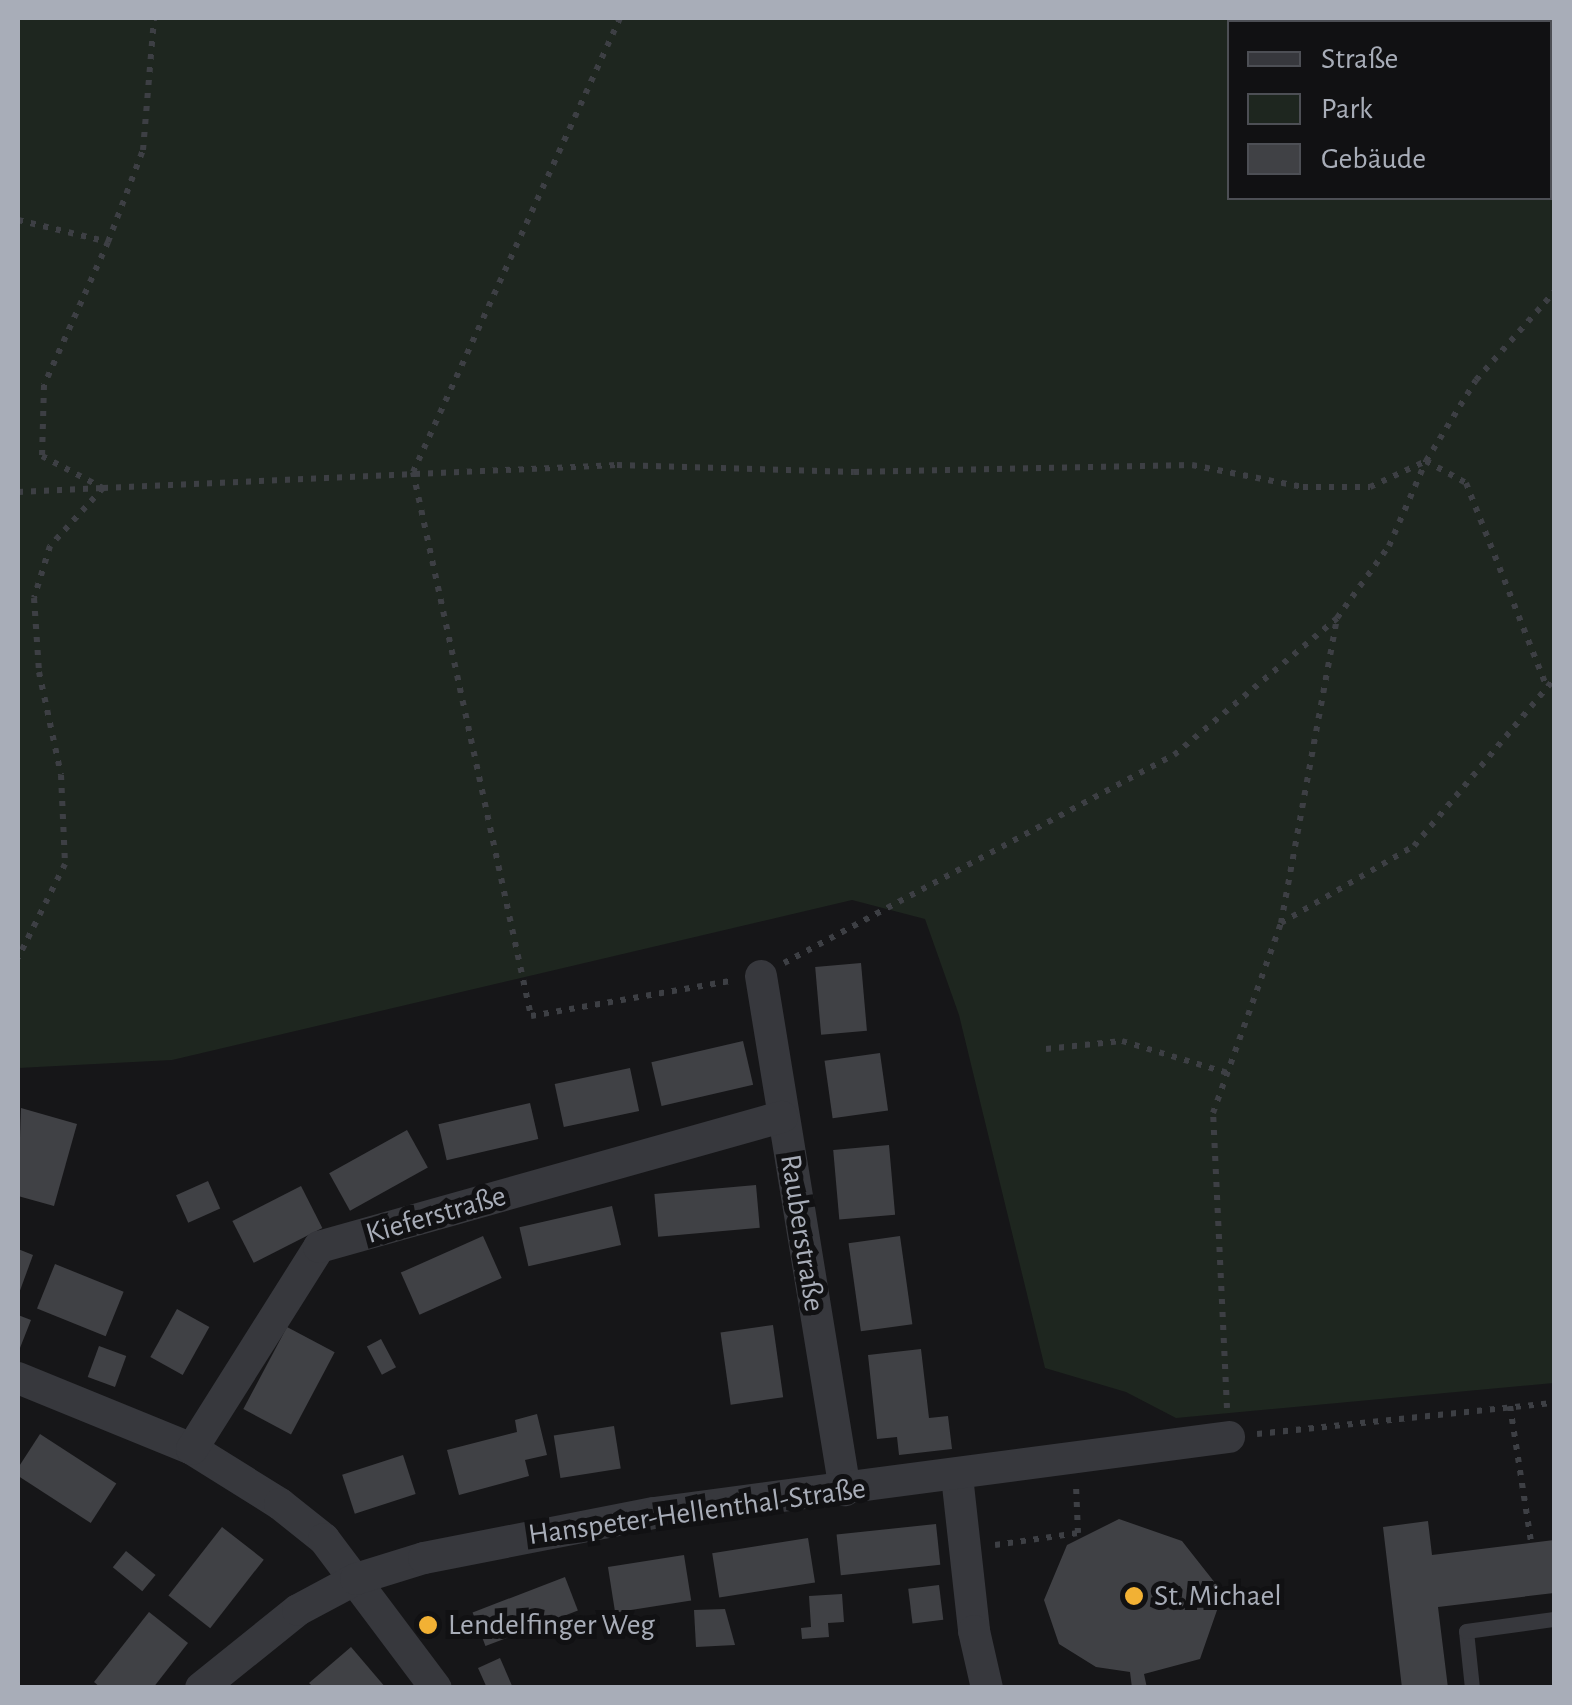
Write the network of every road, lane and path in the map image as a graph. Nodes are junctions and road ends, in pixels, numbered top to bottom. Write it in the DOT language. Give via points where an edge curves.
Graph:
graph roads {
  1 [pos="154,18"];
  2 [pos="620,18"];
  3 [pos="18,220"];
  4 [pos="108,242"];
  5 [pos="1554,292"];
  6 [pos="1426,461"];
  7 [pos="413,472"];
  8 [pos="103,488"];
  9 [pos="18,492"];
  10 [pos="1338,618"];
  11 [pos="1554,679"];
  12 [pos="1547,688"];
  13 [pos="1282,923"];
  14 [pos="18,958"];
  15 [pos="761,976"];
  16 [pos="1046,1049"];
  17 [pos="1228,1074"];
  18 [pos="782,1117"];
  19 [pos="18,1378"];
  20 [pos="1554,1403"];
  21 [pos="1510,1406"];
  22 [pos="1229,1437"];
  23 [pos="192,1450"];
  24 [pos="1075,1458"];
  25 [pos="957,1476"];
  26 [pos="845,1490"];
  27 [pos="1531,1542"];
  28 [pos="964,1549"];
  29 [pos="356,1580"];
  30 [pos="1554,1619"];
  31 [pos="202,1688"];
  32 [pos="436,1688"];
  33 [pos="987,1688"];
  34 [pos="1472,1688"];
  1 -- 4 [label="path" via="143,150"];
  2 -- 7 [label="path"];
  3 -- 4 [label="path"];
  4 -- 8 [label="path" via="44,384 42,456"];
  5 -- 6 [label="path" via="1476,380"];
  6 -- 7 [label="path" via="1370,487 1303,487 1192,465 1021,472 617,465"];
  6 -- 10 [label="path" via="1388,546"];
  6 -- 12 [label="path" via="1466,484"];
  7 -- 8 [label="path"];
  7 -- 15 [label="path" via="531,1016"];
  8 -- 9 [label="path"];
  8 -- 14 [label="path" via="50,546 34,598 39,672 62,775 65,864"];
  10 -- 13 [label="path"];
  10 -- 15 [label="path" via="1174,755"];
  11 -- 12 [label="path"];
  12 -- 13 [label="path" via="1414,846"];
  13 -- 17 [label="path"];
  15 -- 18 [label="street, Rauberstraße"];
  16 -- 17 [label="path" via="1122,1041"];
  17 -- 22 [label="path" via="1213,1112"];
  18 -- 23 [label="street, Kieferstraße" via="319,1248"];
  18 -- 26 [label="street, Rauberstraße"];
  19 -- 23 [label="street"];
  20 -- 21 [label="path"];
  21 -- 22 [label="path"];
  21 -- 27 [label="path"];
  22 -- 24 [label="street, Hanspeter-Hellenthal-Straße"];
  23 -- 29 [label="street" via="280,1504 324,1539"];
  24 -- 25 [label="street, Hanspeter-Hellenthal-Straße"];
  24 -- 28 [label="path" via="1078,1533"];
  25 -- 26 [label="street, Hanspeter-Hellenthal-Straße"];
  25 -- 28 [label="street"];
  26 -- 29 [label="street, Hanspeter-Hellenthal-Straße" via="531,1534"];
  28 -- 33 [label="street"];
  29 -- 31 [label="street, Hanspeter-Hellenthal-Straße" via="298,1610"];
  29 -- 32 [label="street"];
  30 -- 34 [label="lane" via="1466,1631"];
}
